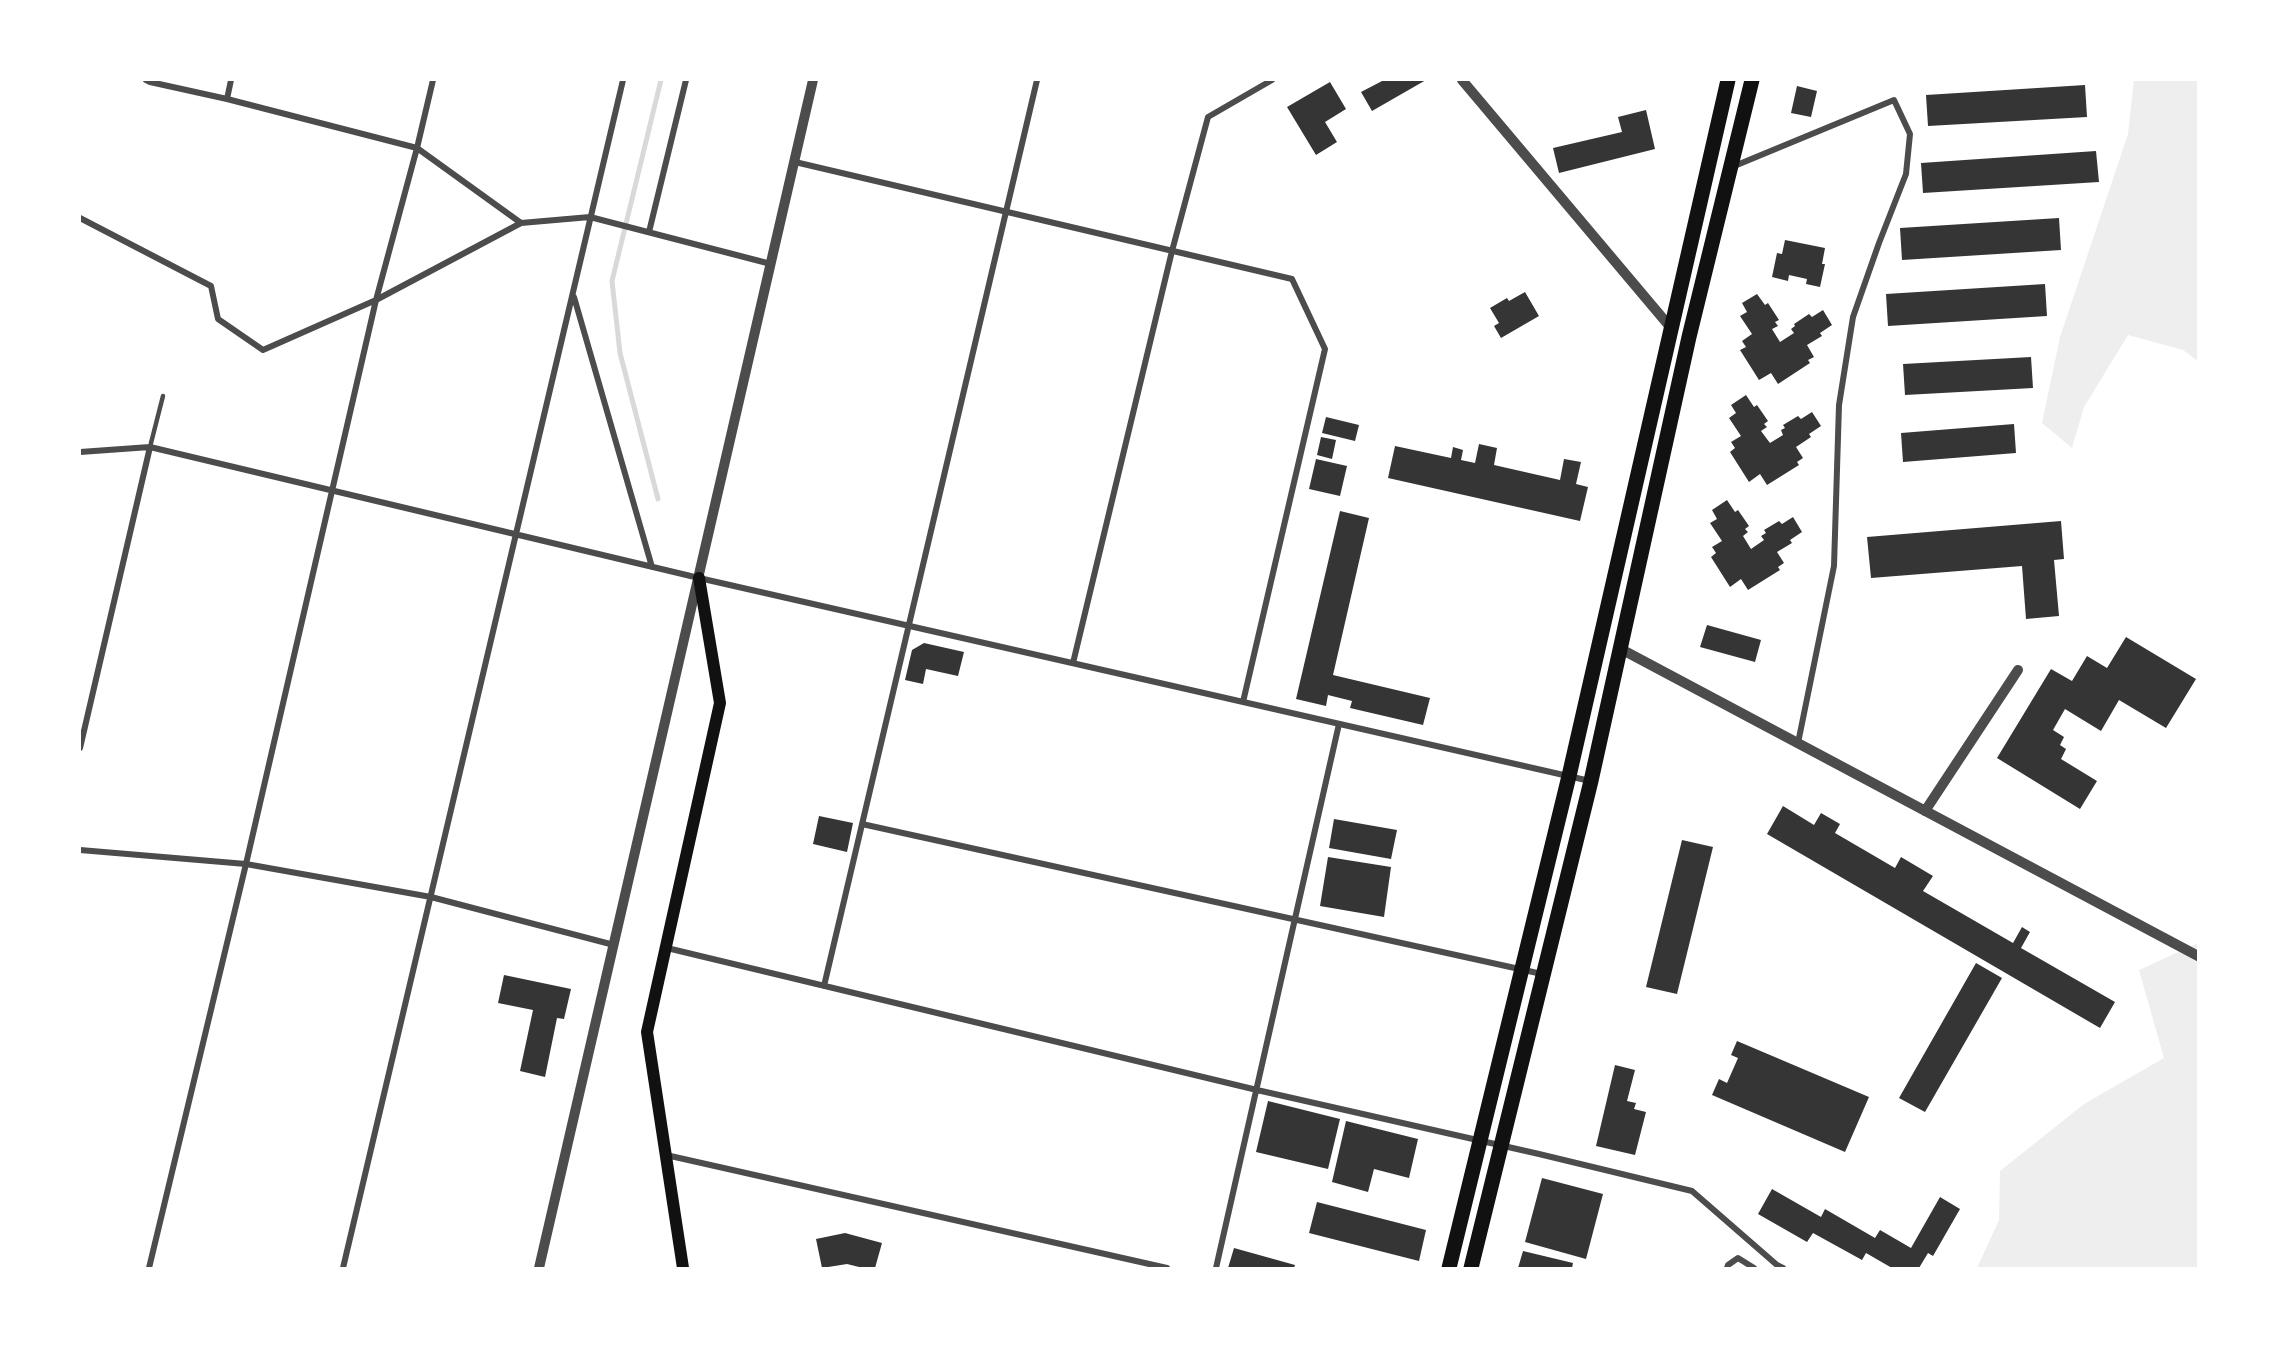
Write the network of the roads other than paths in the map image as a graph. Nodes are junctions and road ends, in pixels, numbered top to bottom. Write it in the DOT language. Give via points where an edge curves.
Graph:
graph roads {
  1 [pos="146,80"];
  2 [pos="231,80"];
  3 [pos="433,80"];
  4 [pos="623,80"];
  5 [pos="686,80"];
  6 [pos="813,80"];
  7 [pos="1037,80"];
  8 [pos="1272,80"];
  9 [pos="1462,80"];
  10 [pos="1728,80"];
  11 [pos="1752,80"];
  12 [pos="227,99"];
  13 [pos="417,148"];
  14 [pos="795,162"];
  15 [pos="1731,167"];
  16 [pos="1006,212"];
  17 [pos="590,217"];
  18 [pos="80,218"];
  19 [pos="521,223"];
  20 [pos="649,232"];
  21 [pos="1172,251"];
  22 [pos="771,264"];
  23 [pos="573,295"];
  24 [pos="376,300"];
  25 [pos="1671,328"];
  26 [pos="163,396"];
  27 [pos="150,447"];
  28 [pos="80,452"];
  29 [pos="332,491"];
  30 [pos="516,534"];
  31 [pos="652,567"];
  32 [pos="699,578"];
  33 [pos="909,626"];
  34 [pos="1619,648"];
  35 [pos="1073,663"];
  36 [pos="2019,670"];
  37 [pos="1243,702"];
  38 [pos="1339,724"];
  39 [pos="1798,743"];
  40 [pos="80,748"];
  41 [pos="1569,776"];
  42 [pos="1591,781"];
  43 [pos="1925,810"];
  44 [pos="862,824"];
  45 [pos="80,850"];
  46 [pos="246,864"];
  47 [pos="431,897"];
  48 [pos="1295,920"];
  49 [pos="614,945"];
  50 [pos="667,948"];
  51 [pos="2199,956"];
  52 [pos="1521,970"];
  53 [pos="1542,974"];
  54 [pos="824,986"];
  55 [pos="1257,1090"];
  56 [pos="1480,1140"];
  57 [pos="1500,1145"];
  58 [pos="666,1155"];
  59 [pos="1778,1268"];
  60 [pos="149,1269"];
  61 [pos="343,1269"];
  62 [pos="539,1269"];
  63 [pos="682,1269"];
  64 [pos="1167,1269"];
  65 [pos="1216,1269"];
  66 [pos="1449,1269"];
  67 [pos="1471,1269"];
  68 [pos="1727,1269"];
  69 [pos="1754,1269"];
  1 -- 12 [label="street"];
  2 -- 12 [label="street"];
  3 -- 13 [label="street"];
  4 -- 17 [label="street"];
  5 -- 20 [label="street"];
  6 -- 14 [label="street"];
  7 -- 16 [label="street"];
  8 -- 21 [label="street" via="1208,117"];
  9 -- 25 [label="street"];
  10 -- 25 [label="main road"];
  11 -- 15 [label="main road"];
  12 -- 13 [label="street"];
  13 -- 19 [label="street"];
  13 -- 24 [label="street"];
  14 -- 16 [label="street"];
  14 -- 22 [label="street"];
  15 -- 34 [label="main road"];
  15 -- 39 [label="street" via="1894,100 1910,134 1906,174 1853,317 1839,405 1834,566"];
  16 -- 21 [label="street"];
  16 -- 33 [label="street"];
  17 -- 19 [label="street"];
  17 -- 20 [label="street"];
  17 -- 23 [label="street"];
  18 -- 24 [label="street" via="211,286 218,319 263,350"];
  19 -- 24 [label="street"];
  20 -- 22 [label="street"];
  21 -- 35 [label="street"];
  21 -- 37 [label="street" via="1292,279 1325,349"];
  22 -- 32 [label="street"];
  23 -- 30 [label="street"];
  23 -- 31 [label="street"];
  24 -- 29 [label="street"];
  25 -- 41 [label="main road"];
  26 -- 27 [label="lane"];
  27 -- 28 [label="street"];
  27 -- 29 [label="street"];
  27 -- 40 [label="street"];
  29 -- 30 [label="street"];
  29 -- 46 [label="street"];
  30 -- 31 [label="street"];
  30 -- 47 [label="street"];
  31 -- 32 [label="street"];
  32 -- 33 [label="street"];
  32 -- 49 [label="street"];
  32 -- 50 [label="main road" via="720,703"];
  33 -- 35 [label="street"];
  33 -- 44 [label="street"];
  34 -- 39 [label="street"];
  34 -- 42 [label="main road"];
  35 -- 37 [label="street"];
  36 -- 43 [label="street"];
  37 -- 38 [label="street"];
  38 -- 41 [label="street"];
  38 -- 48 [label="street"];
  39 -- 43 [label="street"];
  41 -- 42 [label="street"];
  41 -- 52 [label="main road"];
  42 -- 53 [label="main road"];
  43 -- 51 [label="street"];
  44 -- 48 [label="street"];
  44 -- 54 [label="street"];
  45 -- 46 [label="street"];
  46 -- 47 [label="street"];
  46 -- 60 [label="street"];
  47 -- 49 [label="street"];
  47 -- 61 [label="street"];
  48 -- 52 [label="street"];
  48 -- 55 [label="street"];
  49 -- 62 [label="street"];
  50 -- 54 [label="street"];
  50 -- 58 [label="main road" via="648,1032"];
  52 -- 53 [label="street"];
  52 -- 56 [label="main road"];
  53 -- 57 [label="main road"];
  54 -- 55 [label="street"];
  55 -- 56 [label="street"];
  55 -- 65 [label="street"];
  56 -- 57 [label="street"];
  56 -- 66 [label="main road"];
  57 -- 59 [label="street" via="1692,1191"];
  57 -- 67 [label="main road"];
  58 -- 63 [label="main road"];
  58 -- 64 [label="street"];
  68 -- 69 [label="street" via="1738,1258"];
}
